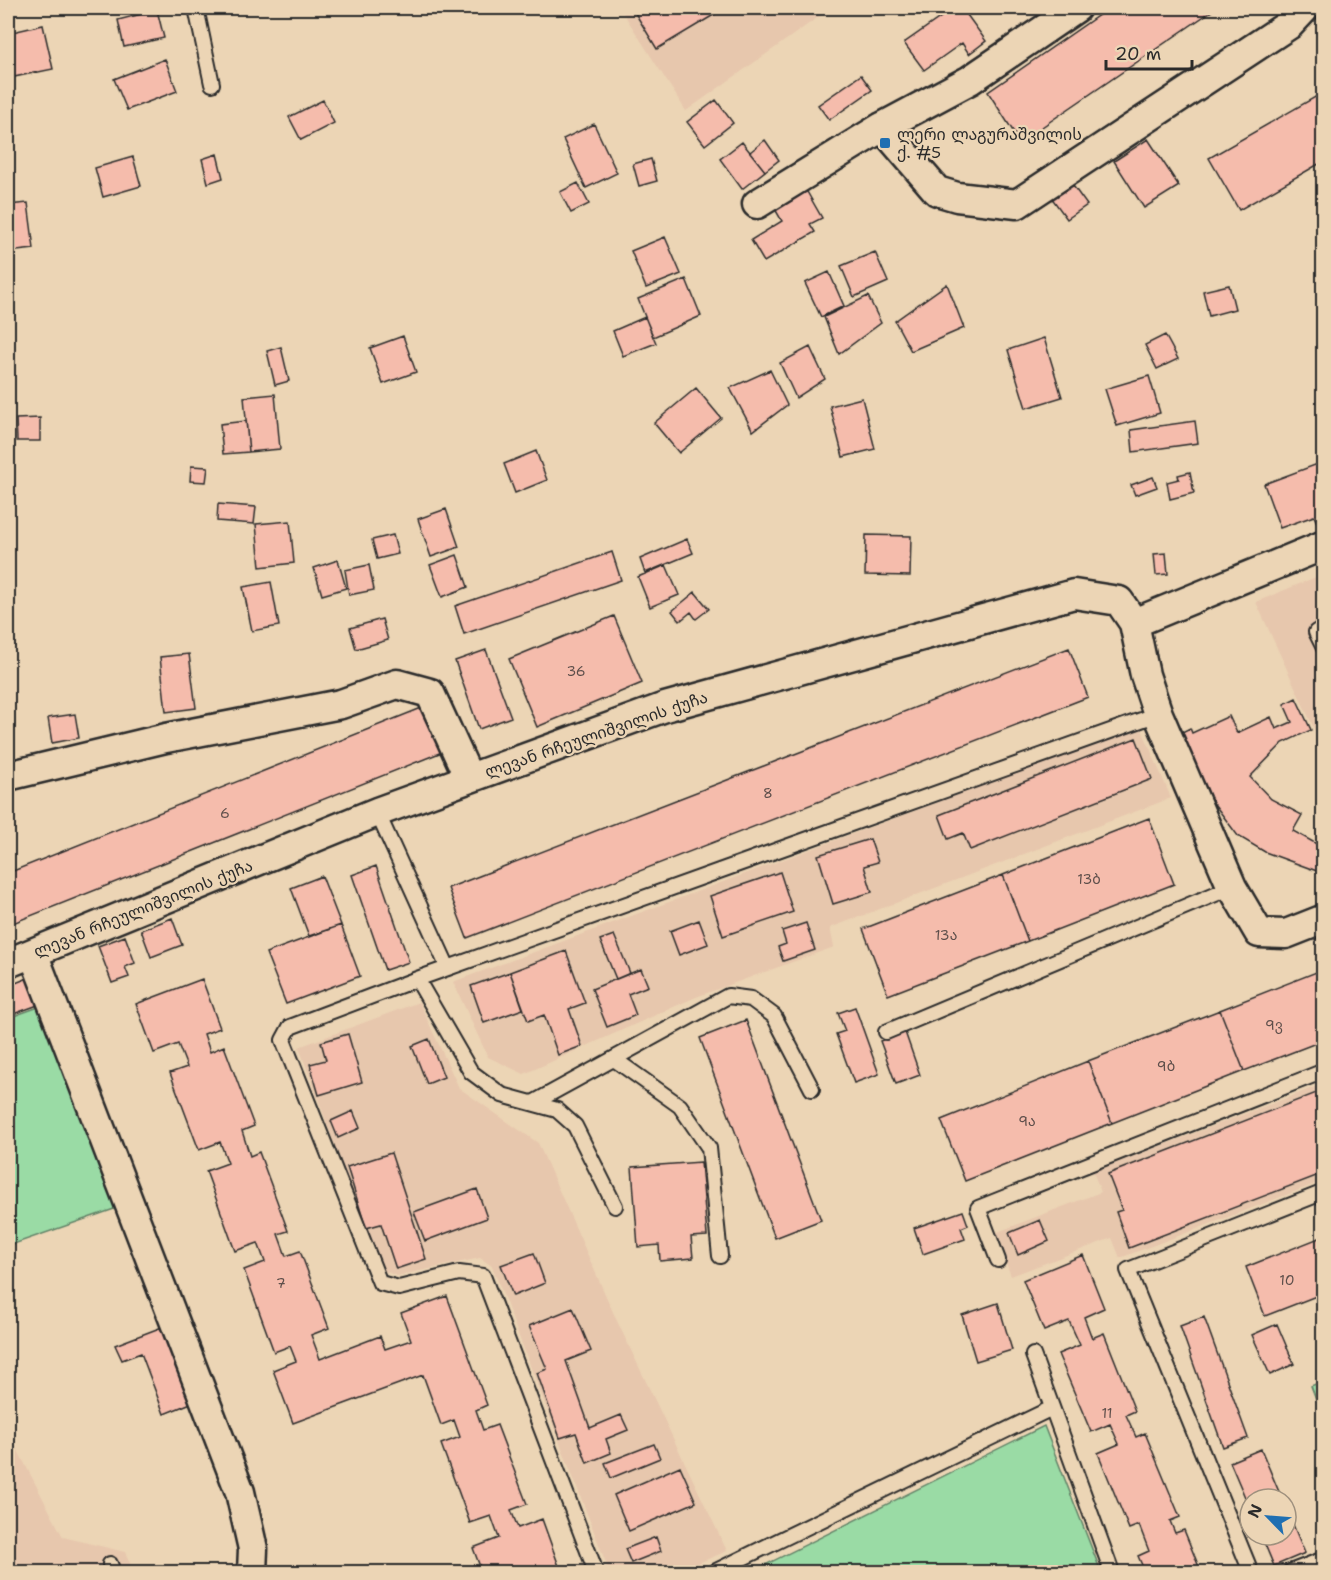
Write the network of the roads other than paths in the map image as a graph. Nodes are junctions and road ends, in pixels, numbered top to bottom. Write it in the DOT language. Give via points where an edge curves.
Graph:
graph roads {
  1 [pos="196,8"];
  2 [pos="1076,8"];
  3 [pos="1305,8"];
  4 [pos="212,84"];
  5 [pos="882,127"];
  6 [pos="757,204"];
  7 [pos="1323,545"];
  8 [pos="1134,623"];
  9 [pos="1323,628"];
  10 [pos="1323,648"];
  11 [pos="1158,714"];
  12 [pos="8,776"];
  13 [pos="469,778"];
  14 [pos="377,813"];
  15 [pos="1232,887"];
  16 [pos="1323,919"];
  17 [pos="20,958"];
  18 [pos="448,968"];
  19 [pos="417,979"];
  20 [pos="886,1032"];
  21 [pos="614,1059"];
  22 [pos="1323,1071"];
  23 [pos="812,1089"];
  24 [pos="533,1103"];
  25 [pos="1323,1192"];
  26 [pos="615,1206"];
  27 [pos="720,1256"];
  28 [pos="998,1260"];
  29 [pos="1033,1355"];
  30 [pos="1052,1408"];
  31 [pos="1323,1559"];
  32 [pos="248,1564"];
  33 [pos="596,1572"];
  34 [pos="714,1572"];
  35 [pos="1112,1572"];
  36 [pos="1251,1572"];
  37 [pos="1290,1572"];
  1 -- 4 [label="lane"];
  2 -- 5 [label="street" via="970,80"];
  3 -- 5 [label="street" via="1280,31 1017,204 938,191"];
  5 -- 6 [label="street"];
  7 -- 8 [label="street"];
  8 -- 11 [label="street"];
  8 -- 13 [label="street, ლევან რჩეულიშვილის ქუჩა" via="1119,601 1074,594 665,707"];
  9 -- 10 [label="lane" via="1316,632"];
  11 -- 15 [label="street"];
  11 -- 18 [label="lane"];
  12 -- 13 [label="street" via="166,738 342,704 397,684 430,693"];
  13 -- 14 [label="street, ლევან რჩეულიშვილის ქუჩა"];
  14 -- 17 [label="street, ლევან რჩეულიშვილის ქუჩა"];
  14 -- 18 [label="lane"];
  15 -- 16 [label="street" via="1260,933 1286,934"];
  15 -- 20 [label="lane"];
  17 -- 32 [label="street" via="240,1492"];
  18 -- 19 [label="lane"];
  19 -- 24 [label="lane" via="471,1072 502,1095"];
  19 -- 33 [label="lane" via="290,1028 283,1041 380,1283 399,1288 459,1273 483,1276"];
  21 -- 23 [label="lane" via="728,996 751,999 774,1016"];
  21 -- 24 [label="lane"];
  21 -- 27 [label="lane" via="680,1106 709,1148"];
  22 -- 28 [label="lane" via="978,1208"];
  24 -- 26 [label="lane" via="557,1110 575,1126"];
  25 -- 36 [label="lane" via="1128,1270"];
  29 -- 30 [label="lane"];
  30 -- 34 [label="lane"];
  30 -- 35 [label="lane"];
  31 -- 37 [label="lane"];
}
